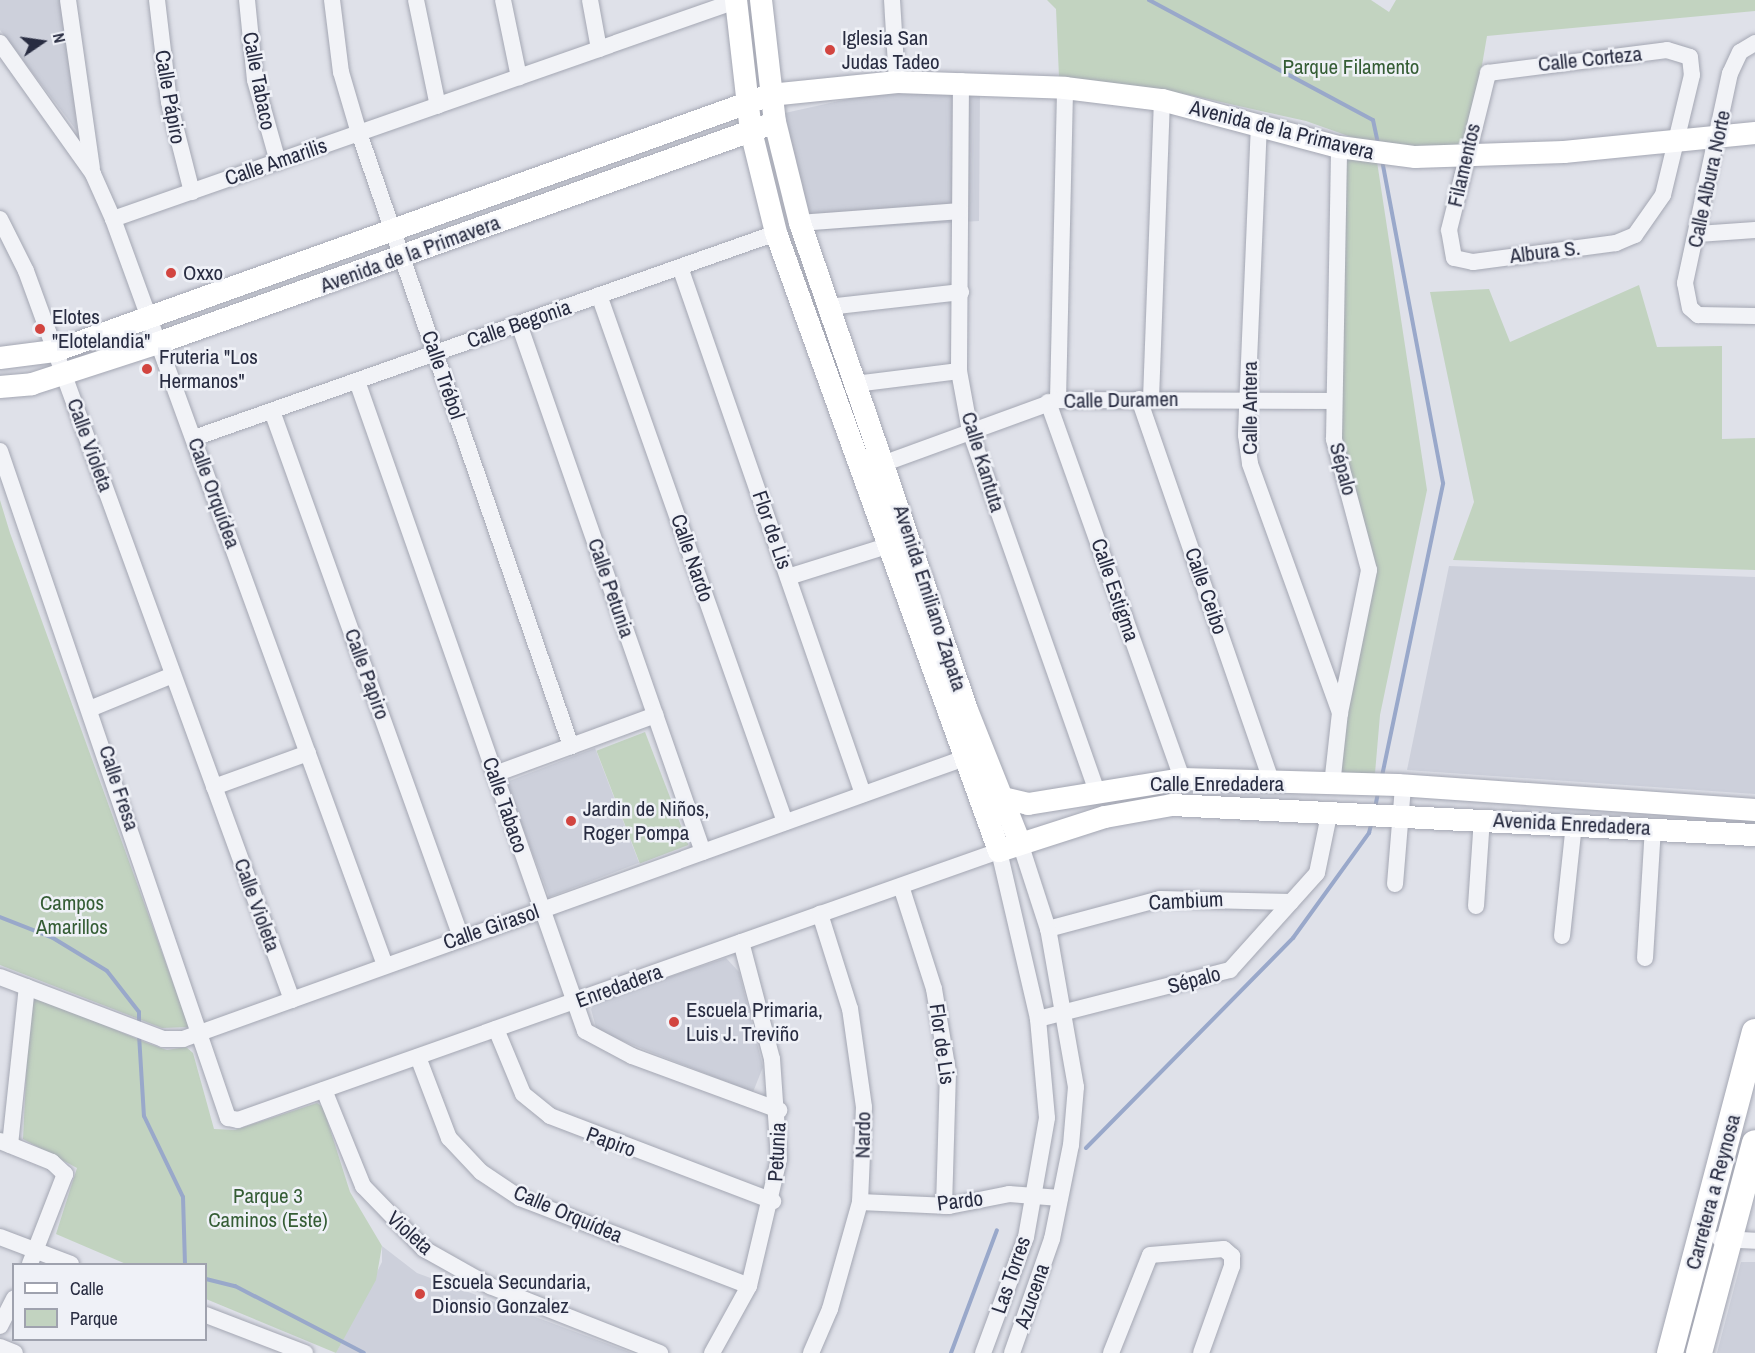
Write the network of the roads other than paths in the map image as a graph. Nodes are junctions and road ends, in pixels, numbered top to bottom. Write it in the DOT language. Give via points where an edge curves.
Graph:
graph roads {
  1 [pos="68,0"];
  2 [pos="157,0"];
  3 [pos="247,0"];
  4 [pos="332,0"];
  5 [pos="416,0"];
  6 [pos="503,0"];
  7 [pos="590,0"];
  8 [pos="761,0"];
  9 [pos="892,0"];
  10 [pos="736,1"];
  11 [pos="0,43"];
  12 [pos="1755,43"];
  13 [pos="599,49"];
  14 [pos="1488,73"];
  15 [pos="519,77"];
  16 [pos="961,81"];
  17 [pos="897,82"];
  18 [pos="1065,88"];
  19 [pos="810,94"];
  20 [pos="770,95"];
  21 [pos="747,100"];
  22 [pos="1162,100"];
  23 [pos="438,106"];
  24 [pos="775,122"];
  25 [pos="1259,123"];
  26 [pos="751,131"];
  27 [pos="359,133"];
  28 [pos="1755,133"];
  29 [pos="1716,137"];
  30 [pos="1683,141"];
  31 [pos="1339,147"];
  32 [pos="1467,158"];
  33 [pos="278,162"];
  34 [pos="93,174"];
  35 [pos="192,192"];
  36 [pos="960,211"];
  37 [pos="0,219"];
  38 [pos="113,219"];
  39 [pos="800,223"];
  40 [pos="393,229"];
  41 [pos="1755,230"];
  42 [pos="776,233"];
  43 [pos="1698,234"];
  44 [pos="402,257"];
  45 [pos="1454,258"];
  46 [pos="680,267"];
  47 [pos="961,292"];
  48 [pos="599,295"];
  49 [pos="828,307"];
  50 [pos="1755,316"];
  51 [pos="152,318"];
  52 [pos="519,324"];
  53 [pos="161,342"];
  54 [pos="56,351"];
  55 [pos="435,353"];
  56 [pos="0,358"];
  57 [pos="959,371"];
  58 [pos="64,375"];
  59 [pos="357,381"];
  60 [pos="855,384"];
  61 [pos="0,387"];
  62 [pos="1145,399"];
  63 [pos="1248,399"];
  64 [pos="1053,401"];
  65 [pos="1332,401"];
  66 [pos="272,411"];
  67 [pos="970,431"];
  68 [pos="194,438"];
  69 [pos="0,451"];
  70 [pos="885,464"];
  71 [pos="887,546"];
  72 [pos="788,577"];
  73 [pos="173,675"];
  74 [pos="92,708"];
  75 [pos="1340,713"];
  76 [pos="655,715"];
  77 [pos="571,746"];
  78 [pos="308,753"];
  79 [pos="973,755"];
  80 [pos="495,774"];
  81 [pos="1182,779"];
  82 [pos="1272,784"];
  83 [pos="1343,785"];
  84 [pos="1401,786"];
  85 [pos="214,788"];
  86 [pos="1097,791"];
  87 [pos="863,794"];
  88 [pos="1003,798"];
  89 [pos="1342,810"];
  90 [pos="1755,810"];
  91 [pos="1393,812"];
  92 [pos="1482,819"];
  93 [pos="785,822"];
  94 [pos="1574,825"];
  95 [pos="1653,828"];
  96 [pos="1755,835"];
  97 [pos="1020,843"];
  98 [pos="999,851"];
  99 [pos="703,852"];
  100 [pos="1395,884"];
  101 [pos="901,886"];
  102 [pos="1291,902"];
  103 [pos="1476,906"];
  104 [pos="542,910"];
  105 [pos="820,914"];
  106 [pos="1048,929"];
  107 [pos="1562,936"];
  108 [pos="461,937"];
  109 [pos="741,942"];
  110 [pos="1645,958"];
  111 [pos="384,965"];
  112 [pos="0,977"];
  113 [pos="27,987"];
  114 [pos="292,1000"];
  115 [pos="574,1001"];
  116 [pos="1067,1012"];
  117 [pos="1038,1019"];
  118 [pos="496,1029"];
  119 [pos="1755,1032"];
  120 [pos="200,1034"];
  121 [pos="418,1057"];
  122 [pos="324,1090"];
  123 [pos="779,1110"];
  124 [pos="238,1120"];
  125 [pos="5,1143"];
  126 [pos="1755,1143"];
  127 [pos="1036,1195"];
  128 [pos="1060,1198"];
  129 [pos="773,1201"];
  130 [pos="860,1202"];
  131 [pos="944,1206"];
  132 [pos="1702,1236"];
  133 [pos="0,1237"];
  134 [pos="1052,1239"];
  135 [pos="1730,1240"];
  136 [pos="1755,1241"];
  137 [pos="33,1258"];
  138 [pos="65,1263"];
  139 [pos="749,1286"];
  140 [pos="12,1302"];
  141 [pos="207,1315"];
  142 [pos="0,1326"];
  143 [pos="993,1326"];
  144 [pos="1018,1335"];
  145 [pos="0,1347"];
  146 [pos="15,1353"];
  147 [pos="305,1353"];
  148 [pos="660,1353"];
  149 [pos="712,1353"];
  150 [pos="812,1353"];
  151 [pos="984,1353"];
  152 [pos="1012,1353"];
  153 [pos="1111,1353"];
  154 [pos="1201,1353"];
  155 [pos="1670,1353"];
  156 [pos="1699,1353"];
  1 -- 34 [label="street"];
  2 -- 35 [label="street, Calle Pápiro" via="169,102"];
  3 -- 33 [label="street, Calle Tabaco" via="255,80"];
  4 -- 27 [label="street, Calle Trébol" via="341,72"];
  5 -- 23 [label="street"];
  6 -- 15 [label="street"];
  7 -- 13 [label="street"];
  8 -- 20 [label="street, Avenida Emiliano Zapata"];
  9 -- 17 [label="street"];
  10 -- 13 [label="street, Calle Amarilis"];
  10 -- 21 [label="street, Avenida Emiliano Zapata"];
  11 -- 34 [label="street, Calle Orquídea"];
  12 -- 29 [label="street, Calle Albura Norte" via="1740,52 1730,73"];
  13 -- 15 [label="street, Calle Amarilis"];
  14 -- 30 [label="street, Calle Corteza" via="1667,50 1690,57 1692,75"];
  14 -- 32 [label="street, Filamentos"];
  15 -- 23 [label="street, Calle Amarilis"];
  16 -- 17 [label="street, Avenida de la Primavera"];
  16 -- 18 [label="street, Avenida de la Primavera"];
  16 -- 36 [label="street, Calle Kantuta"];
  17 -- 19 [label="street, Avenida de la Primavera"];
  18 -- 22 [label="street, Avenida de la Primavera"];
  18 -- 64 [label="street, Calle Estigma"];
  19 -- 20 [label="street, Avenida de la Primavera"];
  19 -- 24 [label="street, Avenida de la Primavera"];
  20 -- 21 [label="street, Avenida de la Primavera"];
  20 -- 24 [label="street, Avenida Emiliano Zapata"];
  21 -- 26 [label="street, Avenida Emiliano Zapata"];
  21 -- 40 [label="street, Avenida de la Primavera"];
  22 -- 25 [label="street, Avenida de la Primavera"];
  22 -- 62 [label="street, Calle Ceibo"];
  23 -- 27 [label="street, Calle Amarilis"];
  24 -- 26 [label="street, Avenida de la Primavera"];
  24 -- 39 [label="street, Avenida Emiliano Zapata"];
  25 -- 31 [label="street, Avenida de la Primavera"];
  25 -- 63 [label="street, Calle Antera"];
  26 -- 42 [label="street, Avenida Emiliano Zapata"];
  26 -- 44 [label="street, Avenida de la Primavera"];
  27 -- 33 [label="street, Calle Amarilis"];
  27 -- 40 [label="street, Calle Trébol"];
  28 -- 29 [label="street, Avenida de la Primavera"];
  29 -- 30 [label="street, Avenida de la Primavera"];
  29 -- 43 [label="street, Calle Albura Norte"];
  30 -- 32 [label="street, Avenida de la Primavera"];
  30 -- 45 [label="street, Albura S." via="1663,195 1635,235 1616,243 1473,262"];
  31 -- 32 [label="street, Avenida de la Primavera" via="1376,155"];
  31 -- 65 [label="street, Sépalo"];
  32 -- 45 [label="street, Filamentos" via="1447,241"];
  33 -- 35 [label="street, Calle Amarilis"];
  34 -- 38 [label="street, Calle Orquídea"];
  35 -- 38 [label="street, Calle Amarilis"];
  36 -- 39 [label="street"];
  36 -- 47 [label="street, Calle Kantuta"];
  37 -- 54 [label="street, Calle Violeta"];
  38 -- 51 [label="street, Calle Orquídea"];
  39 -- 49 [label="street, Avenida Emiliano Zapata"];
  40 -- 44 [label="street, Calle Trébol"];
  40 -- 51 [label="street, Avenida de la Primavera"];
  41 -- 43 [label="street"];
  42 -- 46 [label="street, Calle Begonia"];
  42 -- 71 [label="street, Avenida Emiliano Zapata"];
  43 -- 50 [label="street, Calle Albura Norte" via="1685,284 1689,308 1709,318"];
  44 -- 53 [label="street, Avenida de la Primavera"];
  44 -- 55 [label="street, Calle Trébol"];
  46 -- 48 [label="street, Calle Begonia"];
  46 -- 72 [label="street, Flor de Lis"];
  47 -- 49 [label="street"];
  47 -- 57 [label="street, Calle Kantuta"];
  48 -- 52 [label="street, Calle Begonia"];
  48 -- 93 [label="street, Calle Nardo"];
  49 -- 60 [label="street, Avenida Emiliano Zapata"];
  51 -- 53 [label="street, Calle Orquídea"];
  51 -- 54 [label="street, Avenida de la Primavera"];
  52 -- 55 [label="street, Calle Begonia"];
  52 -- 76 [label="street, Calle Petunia"];
  53 -- 58 [label="street, Avenida de la Primavera"];
  53 -- 68 [label="street, Calle Orquídea"];
  54 -- 56 [label="street, Avenida de la Primavera"];
  54 -- 58 [label="street, Calle Violeta"];
  55 -- 59 [label="street, Calle Begonia"];
  55 -- 77 [label="street, Calle Trébol"];
  57 -- 60 [label="street"];
  57 -- 67 [label="street, Calle Kantuta"];
  58 -- 61 [label="street, Avenida de la Primavera"];
  58 -- 73 [label="street, Calle Violeta"];
  59 -- 66 [label="street, Calle Begonia"];
  59 -- 80 [label="street, Calle Tabaco"];
  60 -- 70 [label="street, Avenida Emiliano Zapata"];
  62 -- 63 [label="street, Calle Duramen"];
  62 -- 64 [label="street, Calle Duramen"];
  62 -- 82 [label="street, Calle Ceibo"];
  63 -- 65 [label="street, Calle Duramen"];
  63 -- 75 [label="street, Calle Antera" via="1246,435 1253,474"];
  64 -- 67 [label="street, Calle Duramen"];
  64 -- 81 [label="street, Calle Estigma"];
  65 -- 75 [label="street, Sépalo" via="1334,438 1369,570"];
  66 -- 68 [label="street, Calle Begonia"];
  66 -- 108 [label="street, Calle Papiro"];
  67 -- 70 [label="street, Calle Duramen"];
  67 -- 86 [label="street, Calle Kantuta"];
  68 -- 78 [label="street, Calle Orquídea"];
  69 -- 74 [label="street, Calle Fresa"];
  70 -- 79 [label="street, Avenida Emiliano Zapata"];
  71 -- 72 [label="street"];
  71 -- 79 [label="street, Avenida Emiliano Zapata"];
  72 -- 87 [label="street, Flor de Lis"];
  73 -- 74 [label="street"];
  73 -- 85 [label="street, Calle Violeta"];
  74 -- 120 [label="street, Calle Fresa"];
  75 -- 83 [label="street, Sépalo"];
  76 -- 77 [label="street"];
  76 -- 99 [label="street, Calle Petunia"];
  77 -- 80 [label="street"];
  78 -- 85 [label="street"];
  78 -- 111 [label="street, Calle Orquídea"];
  79 -- 87 [label="street, Calle Girasol"];
  79 -- 88 [label="street, Avenida Emiliano Zapata"];
  79 -- 98 [label="street, Avenida Emiliano Zapata"];
  80 -- 104 [label="street, Calle Tabaco"];
  81 -- 82 [label="street, Calle Enredadera"];
  81 -- 86 [label="street, Calle Enredadera"];
  82 -- 83 [label="street, Calle Enredadera"];
  83 -- 84 [label="street, Calle Enredadera"];
  83 -- 89 [label="street"];
  84 -- 90 [label="street, Avenida Enredadera"];
  84 -- 91 [label="street"];
  85 -- 114 [label="street, Calle Violeta"];
  86 -- 88 [label="street, Calle Enredadera" via="1028,804"];
  87 -- 93 [label="street, Calle Girasol"];
  88 -- 97 [label="street, Avenida Emiliano Zapata"];
  89 -- 91 [label="street, Calle Enredadera"];
  89 -- 97 [label="street, Calle Enredadera" via="1172,805 1105,818"];
  89 -- 102 [label="street, Sépalo" via="1322,864"];
  91 -- 92 [label="street, Avenida Enredadera"];
  91 -- 100 [label="street"];
  92 -- 94 [label="street, Avenida Enredadera"];
  92 -- 103 [label="street"];
  93 -- 99 [label="street, Calle Girasol"];
  94 -- 95 [label="street, Avenida Enredadera"];
  94 -- 107 [label="street"];
  95 -- 96 [label="street, Avenida Enredadera"];
  95 -- 110 [label="street"];
  97 -- 98 [label="street, Calle Enredadera"];
  97 -- 106 [label="street, Avenida Emiliano Zapata"];
  98 -- 101 [label="street, Enredadera"];
  98 -- 117 [label="street, Avenida Emiliano Zapata"];
  99 -- 104 [label="street, Calle Girasol"];
  101 -- 105 [label="street, Enredadera"];
  101 -- 131 [label="street, Flor de Lis" via="934,989 948,1072"];
  102 -- 106 [label="street, Cambium" via="1160,899"];
  102 -- 116 [label="street, Sépalo" via="1219,976"];
  104 -- 108 [label="street, Calle Girasol"];
  104 -- 115 [label="street, Calle Tabaco"];
  105 -- 109 [label="street, Enredadera"];
  105 -- 130 [label="street, Nardo" via="850,1009 862,1071"];
  106 -- 116 [label="street, Avenida Emiliano Zapata"];
  108 -- 111 [label="street, Calle Girasol"];
  109 -- 115 [label="street, Enredadera"];
  109 -- 123 [label="street, Petunia" via="764,1022"];
  111 -- 114 [label="street, Calle Girasol"];
  112 -- 113 [label="street, Calle Girasol"];
  113 -- 120 [label="street, Calle Girasol" via="163,1039"];
  113 -- 125 [label="street"];
  114 -- 120 [label="street, Calle Girasol"];
  115 -- 118 [label="street, Enredadera"];
  115 -- 123 [label="street, Calle Tabaco" via="585,1030 598,1042"];
  116 -- 117 [label="street, Sépalo"];
  116 -- 128 [label="street, Avenida Emiliano Zapata" via="1076,1087"];
  117 -- 127 [label="street, Avenida Emiliano Zapata" via="1047,1118"];
  118 -- 121 [label="street, Enredadera"];
  118 -- 129 [label="street, Papiro" via="523,1094 550,1116"];
  119 -- 132 [label="main road, Carretera a Reynosa"];
  120 -- 124 [label="street, Calle Fresa" via="228,1118"];
  121 -- 122 [label="street, Enredadera"];
  121 -- 139 [label="street, Calle Orquídea" via="449,1138 481,1172 520,1198"];
  122 -- 124 [label="street, Enredadera"];
  122 -- 148 [label="street, Violeta" via="363,1186 424,1249 490,1286"];
  123 -- 129 [label="street, Petunia"];
  125 -- 137 [label="street" via="51,1162 65,1174"];
  126 -- 135 [label="main road, Carretera a Reynosa"];
  127 -- 128 [label="street, Pardo"];
  127 -- 131 [label="street, Pardo"];
  127 -- 143 [label="street, Las Torres"];
  128 -- 134 [label="street, Las Torres"];
  129 -- 139 [label="street, Petunia"];
  130 -- 131 [label="street, Pardo"];
  130 -- 150 [label="street, Nardo" via="830,1309"];
  132 -- 135 [label="street"];
  132 -- 155 [label="main road, Carretera a Reynosa"];
  133 -- 137 [label="street"];
  134 -- 144 [label="street, Azucena"];
  135 -- 136 [label="street"];
  135 -- 156 [label="main road, Carretera a Reynosa"];
  137 -- 138 [label="street"];
  139 -- 149 [label="street, Petunia"];
  140 -- 142 [label="street"];
  141 -- 147 [label="street"];
  143 -- 144 [label="street"];
  143 -- 151 [label="street, Las Torres"];
  144 -- 152 [label="street, Azucena"];
  145 -- 146 [label="street"];
  153 -- 154 [label="street" via="1145,1264 1162,1251 1215,1248 1232,1256"];
}
